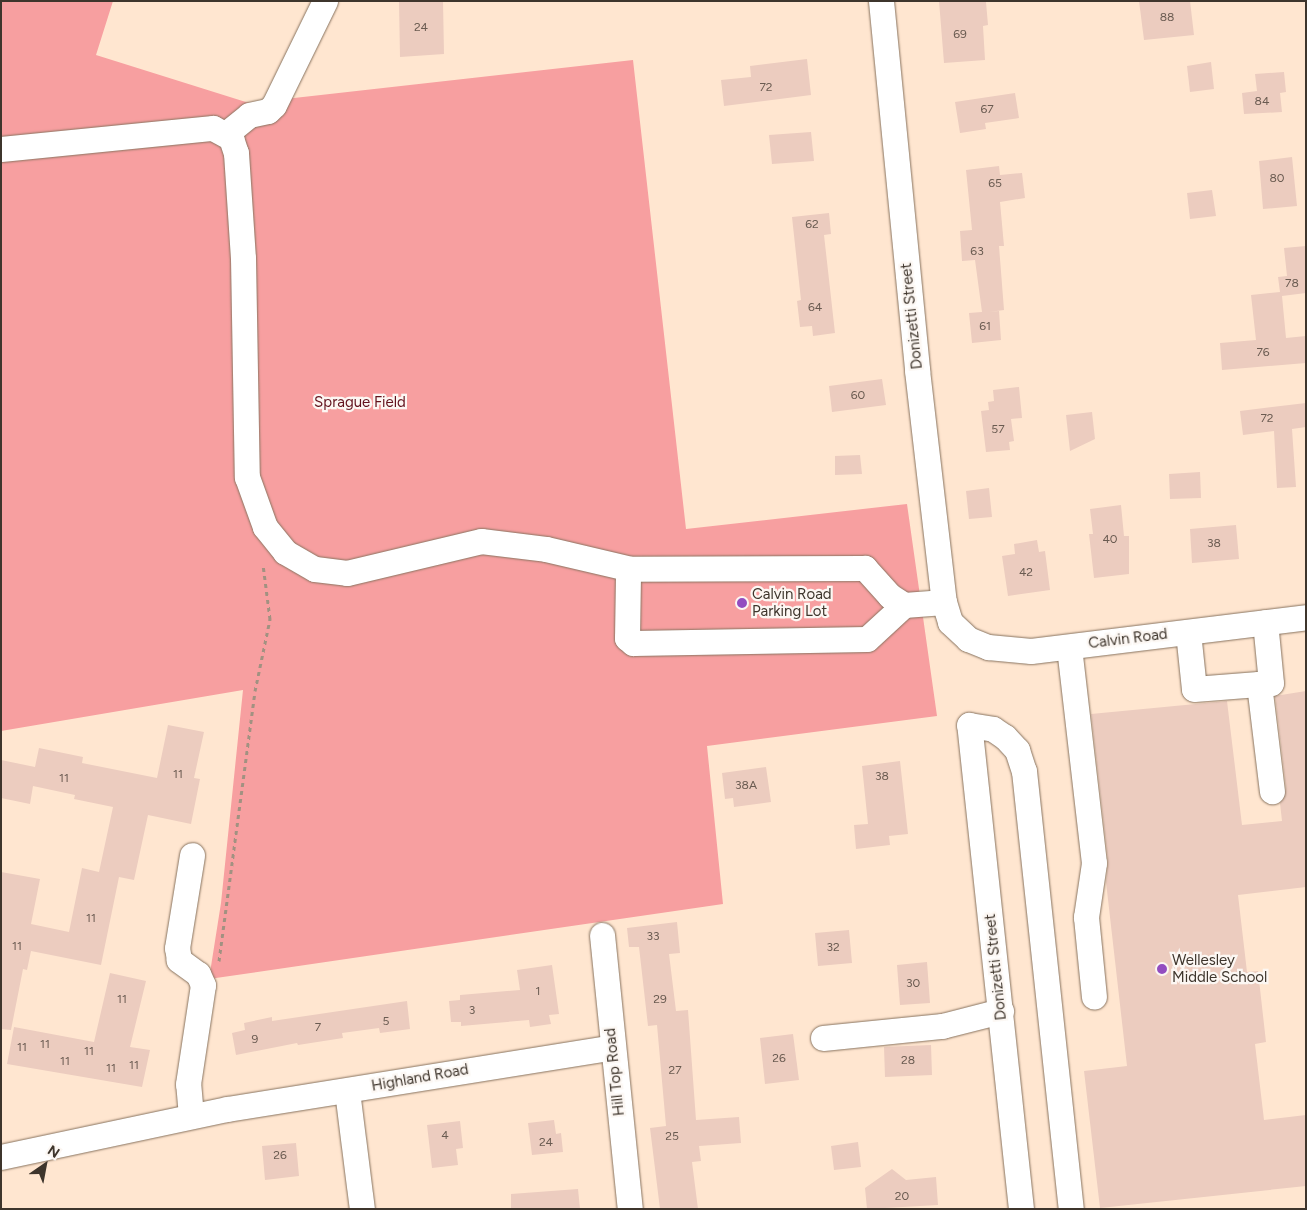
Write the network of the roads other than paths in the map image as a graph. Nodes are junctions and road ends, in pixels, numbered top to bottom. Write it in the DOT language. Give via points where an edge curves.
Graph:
graph roads {
  1 [pos="325,1"];
  2 [pos="881,1"];
  3 [pos="227,133"];
  4 [pos="1,149"];
  5 [pos="631,569"];
  6 [pos="944,602"];
  7 [pos="904,605"];
  8 [pos="1306,617"];
  9 [pos="1264,622"];
  10 [pos="956,628"];
  11 [pos="1188,632"];
  12 [pos="1069,647"];
  13 [pos="1258,684"];
  14 [pos="1272,791"];
  15 [pos="192,855"];
  16 [pos="602,935"];
  17 [pos="1094,997"];
  18 [pos="1001,1011"];
  19 [pos="823,1038"];
  20 [pos="612,1047"];
  21 [pos="346,1090"];
  22 [pos="191,1116"];
  23 [pos="1,1157"];
  24 [pos="362,1209"];
  25 [pos="630,1209"];
  26 [pos="1021,1209"];
  27 [pos="1071,1209"];
  1 -- 3 [label="street" via="272,108 249,115"];
  2 -- 6 [label="street, Donizetti Street" via="917,370"];
  3 -- 4 [label="street" via="213,128"];
  3 -- 5 [label="street" via="236,153 243,258 245,461 251,494 265,527 285,552 315,569 332,573 362,571 481,541 546,549"];
  5 -- 7 [label="street" via="865,568 890,596"];
  5 -- 7 [label="street" via="628,575 627,638 633,643 867,639"];
  6 -- 7 [label="street"];
  6 -- 10 [label="street, Donizetti Street" via="950,622"];
  8 -- 9 [label="street, Calvin Road"];
  9 -- 11 [label="street, Calvin Road"];
  9 -- 13 [label="street" via="1271,683"];
  10 -- 12 [label="street, Calvin Road" via="968,639 988,647 1032,651"];
  11 -- 12 [label="street, Calvin Road"];
  11 -- 13 [label="street" via="1194,689"];
  12 -- 17 [label="street" via="1094,863 1086,917"];
  13 -- 14 [label="street"];
  15 -- 22 [label="street" via="177,954 184,965 202,980 204,991 188,1084"];
  16 -- 20 [label="street, Hill Top Road"];
  18 -- 19 [label="street" via="942,1026"];
  18 -- 26 [label="street, Donizetti Street"];
  18 -- 27 [label="street, Donizetti Street" via="969,725 993,728 1006,737 1017,750 1024,771"];
  20 -- 21 [label="street, Highland Road"];
  20 -- 25 [label="street, Hill Top Road"];
  21 -- 22 [label="street, Highland Road"];
  21 -- 24 [label="street"];
  22 -- 23 [label="street, Highland Road"];
}
